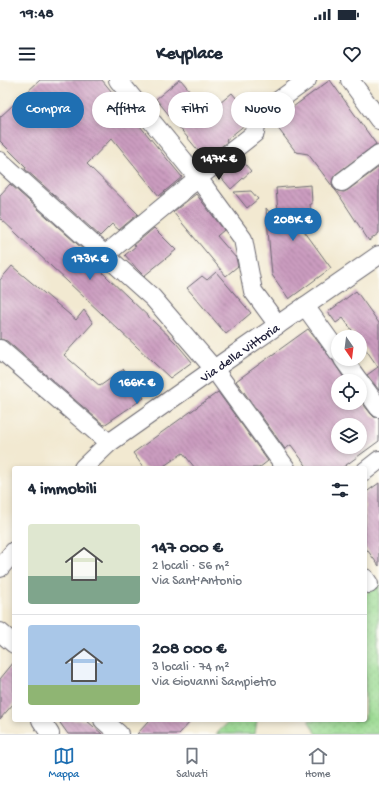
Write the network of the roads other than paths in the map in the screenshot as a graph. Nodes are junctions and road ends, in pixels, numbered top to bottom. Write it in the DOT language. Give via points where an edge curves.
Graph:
graph roads {
  1 [pos="118,80"];
  2 [pos="308,80"];
  3 [pos="352,81"];
  4 [pos="379,120"];
  5 [pos="379,154"];
  6 [pos="0,161"];
  7 [pos="198,178"];
  8 [pos="342,182"];
  9 [pos="379,255"];
  10 [pos="105,256"];
  11 [pos="305,306"];
  12 [pos="278,325"];
  13 [pos="331,342"];
  14 [pos="0,349"];
  15 [pos="348,366"];
  16 [pos="214,368"];
  17 [pos="355,374"];
  18 [pos="367,390"];
  19 [pos="378,405"];
  20 [pos="109,443"];
  21 [pos="379,460"];
  22 [pos="85,466"];
  23 [pos="285,466"];
  24 [pos="367,469"];
  25 [pos="12,553"];
  26 [pos="0,568"];
  27 [pos="0,632"];
  28 [pos="12,642"];
  29 [pos="42,722"];
  30 [pos="105,722"];
  31 [pos="50,734"];
  32 [pos="119,734"];
  1 -- 7 [label="street"];
  2 -- 7 [label="street" via="257,116 256,133"];
  3 -- 4 [label="street"];
  5 -- 8 [label="street"];
  6 -- 10 [label="street"];
  7 -- 10 [label="street"];
  7 -- 12 [label="street" via="243,239 253,291"];
  9 -- 11 [label="street, Via della Vittoria"];
  10 -- 16 [label="street" via="153,298"];
  11 -- 12 [label="street, Via della Vittoria"];
  11 -- 13 [label="street"];
  12 -- 16 [label="street, Via della Vittoria"];
  14 -- 20 [label="street"];
  15 -- 17 [label="street"];
  16 -- 20 [label="street, Via della Vittoria"];
  16 -- 23 [label="street"];
  18 -- 19 [label="street"];
  20 -- 22 [label="street, Via della Vittoria"];
  21 -- 24 [label="street"];
  25 -- 26 [label="street"];
  27 -- 28 [label="street"];
  29 -- 31 [label="street"];
  30 -- 32 [label="street"];
}
